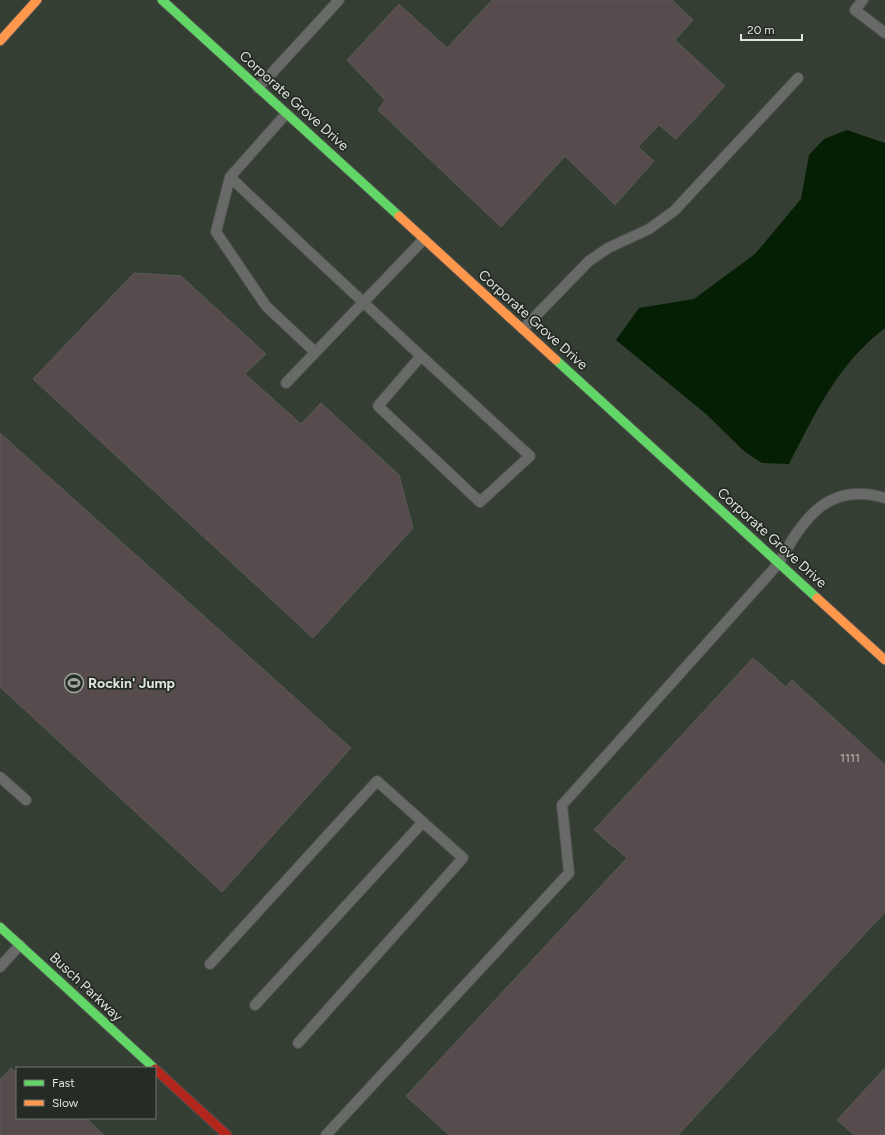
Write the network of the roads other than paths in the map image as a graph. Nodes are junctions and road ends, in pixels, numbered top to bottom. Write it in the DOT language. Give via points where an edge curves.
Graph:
graph roads {
  1 [pos="37,0"];
  2 [pos="162,0"];
  3 [pos="339,0"];
  4 [pos="863,0"];
  5 [pos="885,33"];
  6 [pos="0,41"];
  7 [pos="798,78"];
  8 [pos="258,88"];
  9 [pos="286,114"];
  10 [pos="230,177"];
  11 [pos="424,238"];
  12 [pos="362,303"];
  13 [pos="523,329"];
  14 [pos="315,352"];
  15 [pos="421,356"];
  16 [pos="286,383"];
  17 [pos="885,498"];
  18 [pos="780,563"];
  19 [pos="885,660"];
  20 [pos="0,777"];
  21 [pos="26,800"];
  22 [pos="423,822"];
  23 [pos="0,927"];
  24 [pos="20,945"];
  25 [pos="210,964"];
  26 [pos="0,966"];
  27 [pos="255,1005"];
  28 [pos="298,1043"];
  29 [pos="152,1067"];
  30 [pos="156,1071"];
  31 [pos="227,1135"];
  32 [pos="326,1135"];
  1 -- 6 [label="street"];
  2 -- 8 [label="street, Corporate Grove Drive"];
  3 -- 8 [label="lane"];
  4 -- 5 [label="lane" via="855,10"];
  7 -- 13 [label="lane" via="674,211 649,229 608,248 589,261"];
  8 -- 9 [label="street, Corporate Grove Drive"];
  9 -- 10 [label="lane"];
  9 -- 11 [label="street, Corporate Grove Drive"];
  10 -- 12 [label="lane"];
  10 -- 14 [label="lane" via="216,232 266,306"];
  11 -- 12 [label="lane"];
  11 -- 13 [label="street, Corporate Grove Drive"];
  12 -- 14 [label="lane"];
  12 -- 15 [label="lane"];
  13 -- 18 [label="street, Corporate Grove Drive"];
  14 -- 16 [label="lane"];
  15 -- 15 [label="lane" via="530,456 480,502 378,406"];
  17 -- 18 [label="lane" via="856,492 831,500 813,512 794,535"];
  18 -- 19 [label="street, Corporate Grove Drive"];
  18 -- 32 [label="lane" via="562,804 569,873"];
  20 -- 21 [label="lane"];
  22 -- 25 [label="lane" via="377,781"];
  22 -- 27 [label="lane"];
  22 -- 28 [label="lane" via="463,858"];
  23 -- 24 [label="street, Busch Parkway"];
  24 -- 26 [label="lane"];
  24 -- 29 [label="street, Busch Parkway"];
  30 -- 31 [label="street, Busch Parkway"];
}
